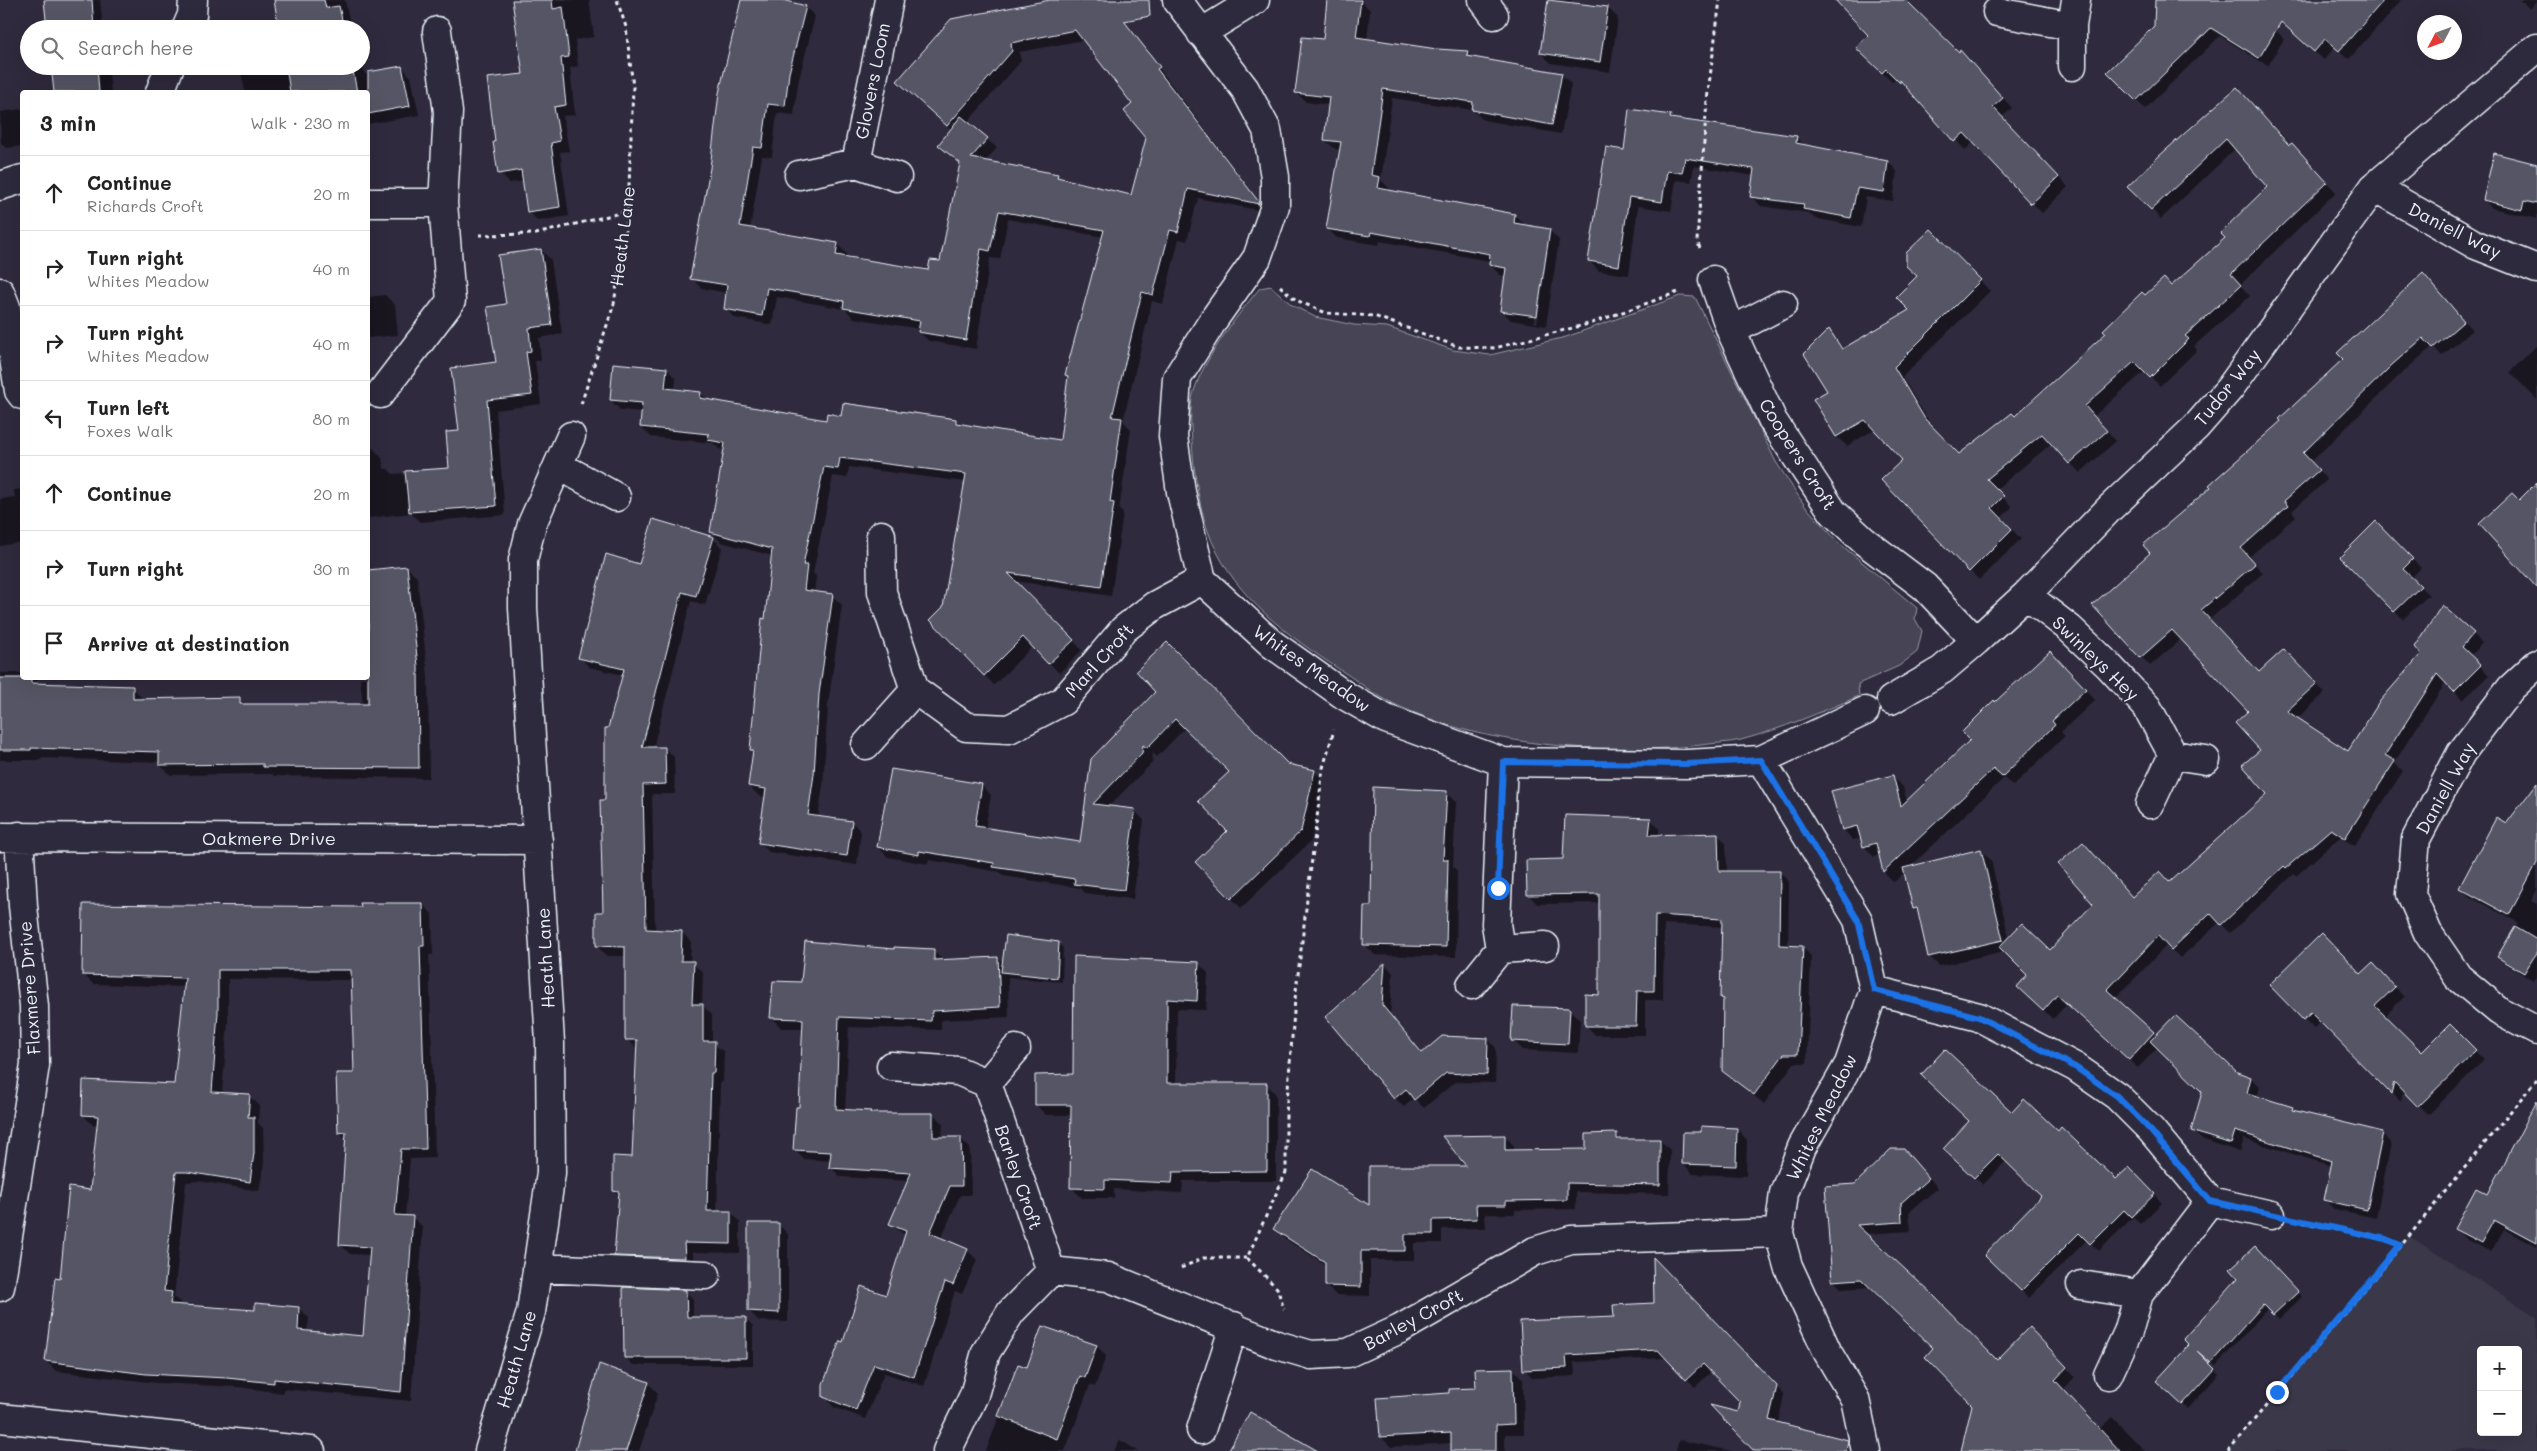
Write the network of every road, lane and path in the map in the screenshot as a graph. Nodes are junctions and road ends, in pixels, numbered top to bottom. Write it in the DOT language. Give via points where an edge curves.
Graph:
graph roads {
  1 [pos="194,0"];
  2 [pos="617,0"];
  3 [pos="889,0"];
  4 [pos="1177,0"];
  5 [pos="1256,0"];
  6 [pos="1720,0"];
  7 [pos="2076,0"];
  8 [pos="1997,12"];
  9 [pos="190,20"];
  10 [pos="2072,26"];
  11 [pos="437,31"];
  12 [pos="1201,33"];
  13 [pos="2537,48"];
  14 [pos="2072,66"];
  15 [pos="167,75"];
  16 [pos="161,90"];
  17 [pos="856,163"];
  18 [pos="799,175"];
  19 [pos="898,177"];
  20 [pos="20,180"];
  21 [pos="0,186"];
  22 [pos="2374,187"];
  23 [pos="370,203"];
  24 [pos="443,203"];
  25 [pos="628,212"];
  26 [pos="1257,258"];
  27 [pos="2537,269"];
  28 [pos="1713,280"];
  29 [pos="0,292"];
  30 [pos="1783,304"];
  31 [pos="1731,331"];
  32 [pos="20,392"];
  33 [pos="380,394"];
  34 [pos="570,436"];
  35 [pos="558,465"];
  36 [pos="616,497"];
  37 [pos="880,535"];
  38 [pos="1202,580"];
  39 [pos="2026,595"];
  40 [pos="1976,641"];
  41 [pos="2537,664"];
  42 [pos="915,690"];
  43 [pos="1344,696"];
  44 [pos="1891,700"];
  45 [pos="1865,711"];
  46 [pos="866,745"];
  47 [pos="2173,755"];
  48 [pos="1761,760"];
  49 [pos="2206,760"];
  50 [pos="1503,762"];
  51 [pos="2150,804"];
  52 [pos="10,837"];
  53 [pos="538,840"];
  54 [pos="1545,946"];
  55 [pos="1500,949"];
  56 [pos="1471,986"];
  57 [pos="1874,990"];
  58 [pos="2537,1032"];
  59 [pos="1016,1049"];
  60 [pos="891,1066"];
  61 [pos="2537,1079"];
  62 [pos="987,1084"];
  63 [pos="2210,1201"];
  64 [pos="2271,1215"];
  65 [pos="1779,1233"];
  66 [pos="2400,1245"];
  67 [pos="1247,1258"];
  68 [pos="537,1268"];
  69 [pos="1051,1271"];
  70 [pos="706,1275"];
  71 [pos="2081,1285"];
  72 [pos="0,1287"];
  73 [pos="1152,1294"];
  74 [pos="2139,1294"];
  75 [pos="1234,1326"];
  76 [pos="1277,1345"];
  77 [pos="2108,1375"];
  78 [pos="0,1418"];
  79 [pos="1201,1430"];
  80 [pos="225,1446"];
  81 [pos="311,1451"];
  82 [pos="489,1451"];
  83 [pos="947,1451"];
  84 [pos="1866,1451"];
  85 [pos="2228,1451"];
  1 -- 9 [label="street"];
  2 -- 25 [label="path, Heath Lane" via="626,27 633,88"];
  3 -- 17 [label="street, Glovers Loom"];
  4 -- 12 [label="street"];
  5 -- 12 [label="street"];
  6 -- 28 [label="path" via="1707,100 1697,241"];
  7 -- 10 [label="street"];
  8 -- 10 [label="street"];
  10 -- 14 [label="street"];
  11 -- 24 [label="street" via="448,112"];
  12 -- 26 [label="street" via="1246,89 1267,130 1275,176 1275,206"];
  13 -- 22 [label="street, Tudor Way"];
  15 -- 16 [label="street"];
  17 -- 18 [label="street, Glovers Loom"];
  17 -- 19 [label="street, Glovers Loom"];
  20 -- 21 [label="street"];
  22 -- 27 [label="street, Daniell Way" via="2476,245"];
  22 -- 39 [label="street, Tudor Way" via="2230,388 2196,427 2110,508"];
  23 -- 24 [label="street"];
  24 -- 25 [label="path" via="474,236 536,234"];
  24 -- 33 [label="street" via="451,301"];
  25 -- 34 [label="path, Heath Lane" via="614,304"];
  26 -- 28 [label="path" via="1271,278 1296,300 1326,313 1374,316 1459,347 1495,348 1582,326"];
  26 -- 38 [label="street" via="1177,378 1173,436 1181,492"];
  28 -- 31 [label="street, Coopers Croft"];
  29 -- 32 [label="street" via="6,307"];
  30 -- 31 [label="street"];
  31 -- 40 [label="street, Coopers Croft" via="1773,421 1833,512 1864,541 1925,587"];
  34 -- 35 [label="street, Heath Lane"];
  35 -- 36 [label="street"];
  35 -- 53 [label="street, Heath Lane" via="532,524 523,560 523,608"];
  37 -- 42 [label="street" via="882,592"];
  38 -- 42 [label="street, Marl Croft" via="1154,606 1124,629 1063,701 1009,729 966,727"];
  38 -- 43 [label="street, Whites Meadow" via="1272,644"];
  39 -- 40 [label="street, Tudor Way"];
  39 -- 47 [label="street, Swinleys Hey" via="2069,628 2147,707"];
  40 -- 44 [label="street, Tudor Way" via="1942,670"];
  41 -- 58 [label="street, Daniell Way" via="2511,688 2461,753 2416,839 2412,894 2428,933 2458,978 2499,1011"];
  42 -- 46 [label="street"];
  43 -- 50 [label="street, Whites Meadow" via="1386,718"];
  43 -- 67 [label="path" via="1323,768 1295,999 1286,1114 1286,1172"];
  45 -- 48 [label="street"];
  47 -- 49 [label="street"];
  47 -- 51 [label="street"];
  48 -- 50 [label="street, Whites Meadow" via="1686,764"];
  48 -- 57 [label="street" via="1858,920"];
  50 -- 55 [label="street" via="1496,924"];
  52 -- 53 [label="street, Oakmere Drive"];
  52 -- 72 [label="street, Flaxmere Drive" via="23,906 34,1006 35,1065"];
  53 -- 68 [label="street, Heath Lane" via="550,1042 551,1172"];
  54 -- 55 [label="street"];
  55 -- 56 [label="street"];
  57 -- 63 [label="street" via="1979,1017 2075,1067 2117,1096"];
  57 -- 65 [label="street, Whites Meadow" via="1850,1064 1802,1147 1784,1193"];
  59 -- 62 [label="street"];
  60 -- 62 [label="street" via="958,1071"];
  61 -- 66 [label="path"];
  62 -- 69 [label="street, Barley Croft"];
  63 -- 64 [label="street"];
  63 -- 74 [label="street"];
  64 -- 66 [label="path" via="2386,1239"];
  65 -- 76 [label="street, Barley Croft" via="1571,1240 1535,1251 1400,1330 1348,1353 1311,1355"];
  65 -- 84 [label="street, Whites Meadow" via="1788,1266 1828,1353 1855,1399"];
  66 -- 85 [label="path"];
  67 -- 73 [label="path" via="1203,1258 1166,1275"];
  67 -- 76 [label="path" via="1277,1288 1288,1323"];
  68 -- 70 [label="street"];
  68 -- 82 [label="street, Heath Lane" via="531,1312"];
  69 -- 73 [label="street, Barley Croft" via="1108,1277"];
  69 -- 83 [label="street" via="1010,1312 986,1352 974,1394"];
  71 -- 74 [label="street"];
  73 -- 75 [label="street, Barley Croft"];
  74 -- 77 [label="street" via="2128,1332"];
  75 -- 76 [label="street, Barley Croft"];
  75 -- 79 [label="street"];
  78 -- 80 [label="street"];
  80 -- 81 [label="street"];
}
